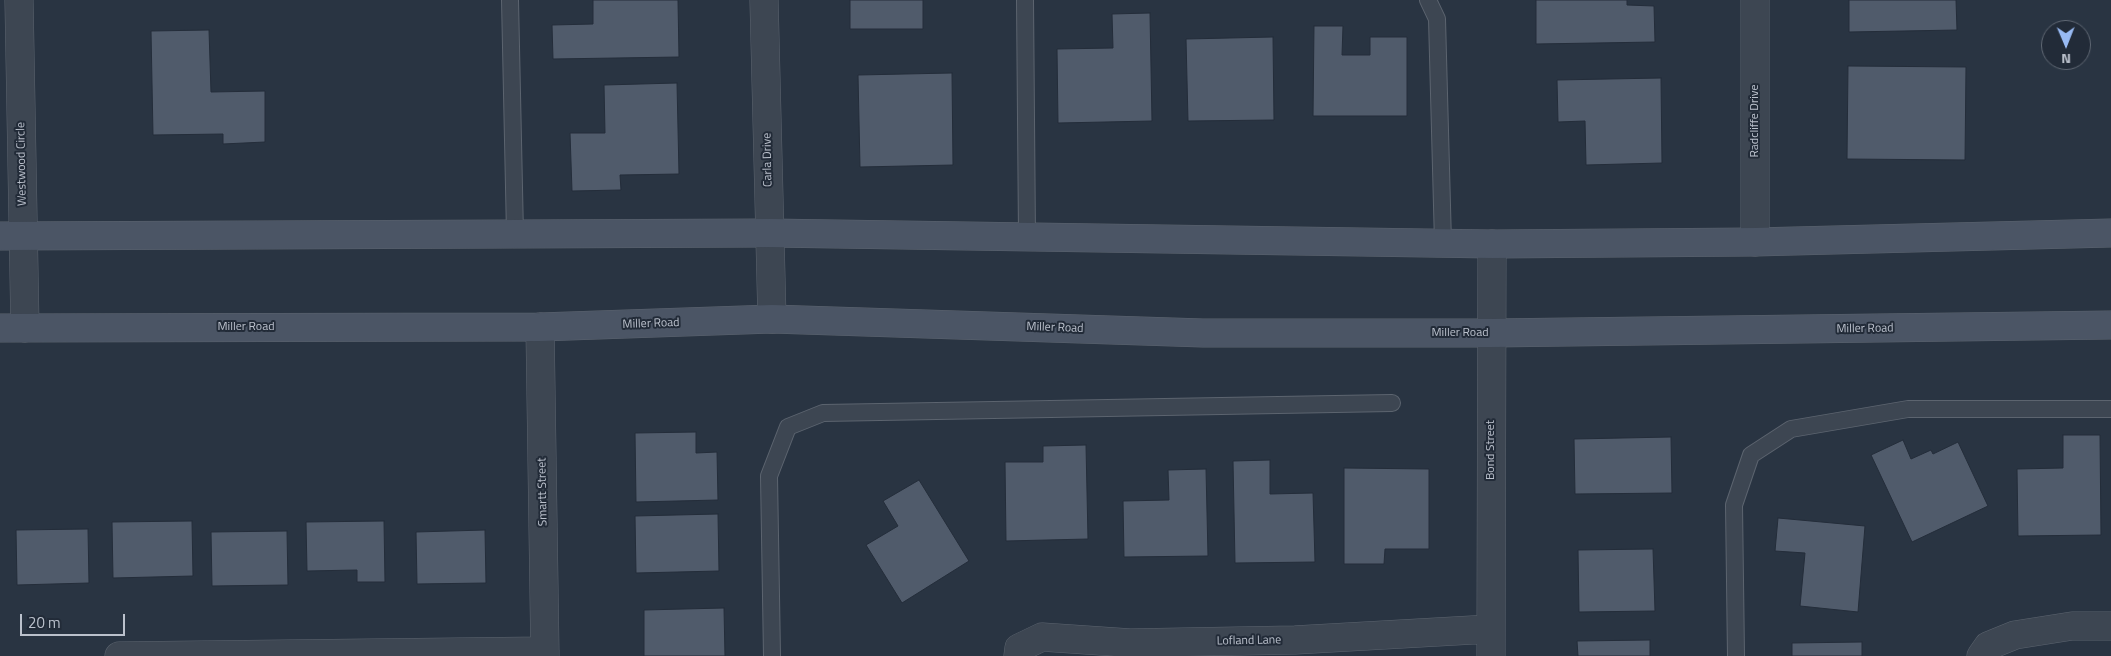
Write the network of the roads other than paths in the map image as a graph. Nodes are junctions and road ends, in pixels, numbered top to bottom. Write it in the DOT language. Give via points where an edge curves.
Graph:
graph roads {
  1 [pos="18,0"];
  2 [pos="510,0"];
  3 [pos="764,0"];
  4 [pos="1026,0"];
  5 [pos="1428,0"];
  6 [pos="1756,0"];
  7 [pos="770,233"];
  8 [pos="2111,233"];
  9 [pos="515,234"];
  10 [pos="12,236"];
  11 [pos="1027,237"];
  12 [pos="1755,242"];
  13 [pos="1443,243"];
  14 [pos="1492,244"];
  15 [pos="772,319"];
  16 [pos="2111,325"];
  17 [pos="540,327"];
  18 [pos="13,328"];
  19 [pos="1492,333"];
  20 [pos="1392,403"];
  21 [pos="2111,409"];
  22 [pos="2111,626"];
  23 [pos="1490,629"];
  24 [pos="1263,648"];
  25 [pos="545,654"];
  26 [pos="119,656"];
  27 [pos="772,656"];
  28 [pos="1018,656"];
  29 [pos="1491,656"];
  30 [pos="1736,656"];
  31 [pos="1981,656"];
  1 -- 10 [label="street, Westwood Circle"];
  2 -- 9 [label="lane"];
  3 -- 7 [label="street, Carla Drive"];
  4 -- 11 [label="lane"];
  5 -- 13 [label="lane" via="1437,19"];
  6 -- 12 [label="street, Radcliffe Drive"];
  7 -- 9 [label="main road"];
  7 -- 11 [label="main road"];
  7 -- 15 [label="street, Carla Drive"];
  8 -- 12 [label="main road"];
  9 -- 10 [label="main road"];
  10 -- 18 [label="street, Westwood Circle"];
  11 -- 13 [label="main road"];
  12 -- 14 [label="main road"];
  13 -- 14 [label="main road"];
  14 -- 19 [label="street, Bond Street"];
  15 -- 17 [label="main road, Miller Road"];
  15 -- 19 [label="main road, Miller Road" via="1204,333"];
  16 -- 19 [label="main road, Miller Road"];
  17 -- 18 [label="main road, Miller Road"];
  17 -- 25 [label="street, Smartt Street"];
  19 -- 23 [label="street, Bond Street"];
  20 -- 27 [label="lane" via="822,413 788,427 769,476"];
  21 -- 30 [label="lane" via="1908,409 1792,429 1751,455 1734,505"];
  22 -- 31 [label="street" via="2072,626 2015,635 1988,646"];
  23 -- 24 [label="street, Lofland Lane"];
  23 -- 29 [label="street, Bond Street"];
  24 -- 28 [label="street, Lofland Lane" via="1042,637 1019,648"];
  25 -- 26 [label="street"];
}
